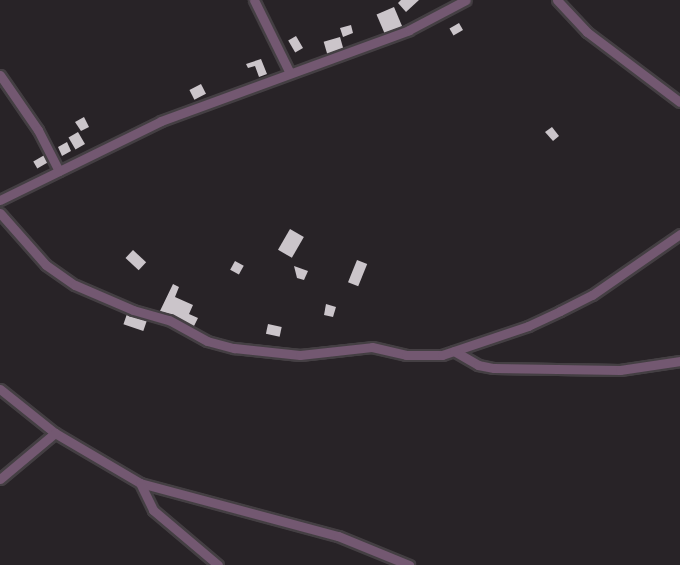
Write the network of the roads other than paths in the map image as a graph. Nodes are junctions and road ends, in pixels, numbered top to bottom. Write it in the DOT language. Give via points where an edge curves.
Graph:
graph roads {
  1 [pos="254,0"];
  2 [pos="466,0"];
  3 [pos="557,0"];
  4 [pos="289,71"];
  5 [pos="0,75"];
  6 [pos="680,102"];
  7 [pos="59,171"];
  8 [pos="0,200"];
  9 [pos="0,213"];
  10 [pos="680,234"];
  11 [pos="454,351"];
  12 [pos="680,361"];
  13 [pos="0,389"];
  14 [pos="55,433"];
  15 [pos="0,480"];
  16 [pos="140,483"];
  17 [pos="218,565"];
  18 [pos="410,565"];
  1 -- 4 [label="street"];
  2 -- 4 [label="street" via="409,30 325,63"];
  3 -- 6 [label="street" via="587,32"];
  4 -- 7 [label="street" via="162,121"];
  5 -- 7 [label="street" via="38,130"];
  7 -- 8 [label="street"];
  9 -- 11 [label="street" via="46,265 75,285 133,310 169,320 207,341 300,355 372,347 406,355"];
  10 -- 11 [label="street" via="592,295 528,326"];
  11 -- 12 [label="street" via="472,363 494,368 620,370"];
  13 -- 14 [label="street"];
  14 -- 15 [label="street"];
  14 -- 16 [label="street"];
  16 -- 17 [label="street" via="153,510"];
  16 -- 18 [label="street" via="338,536"];
}
